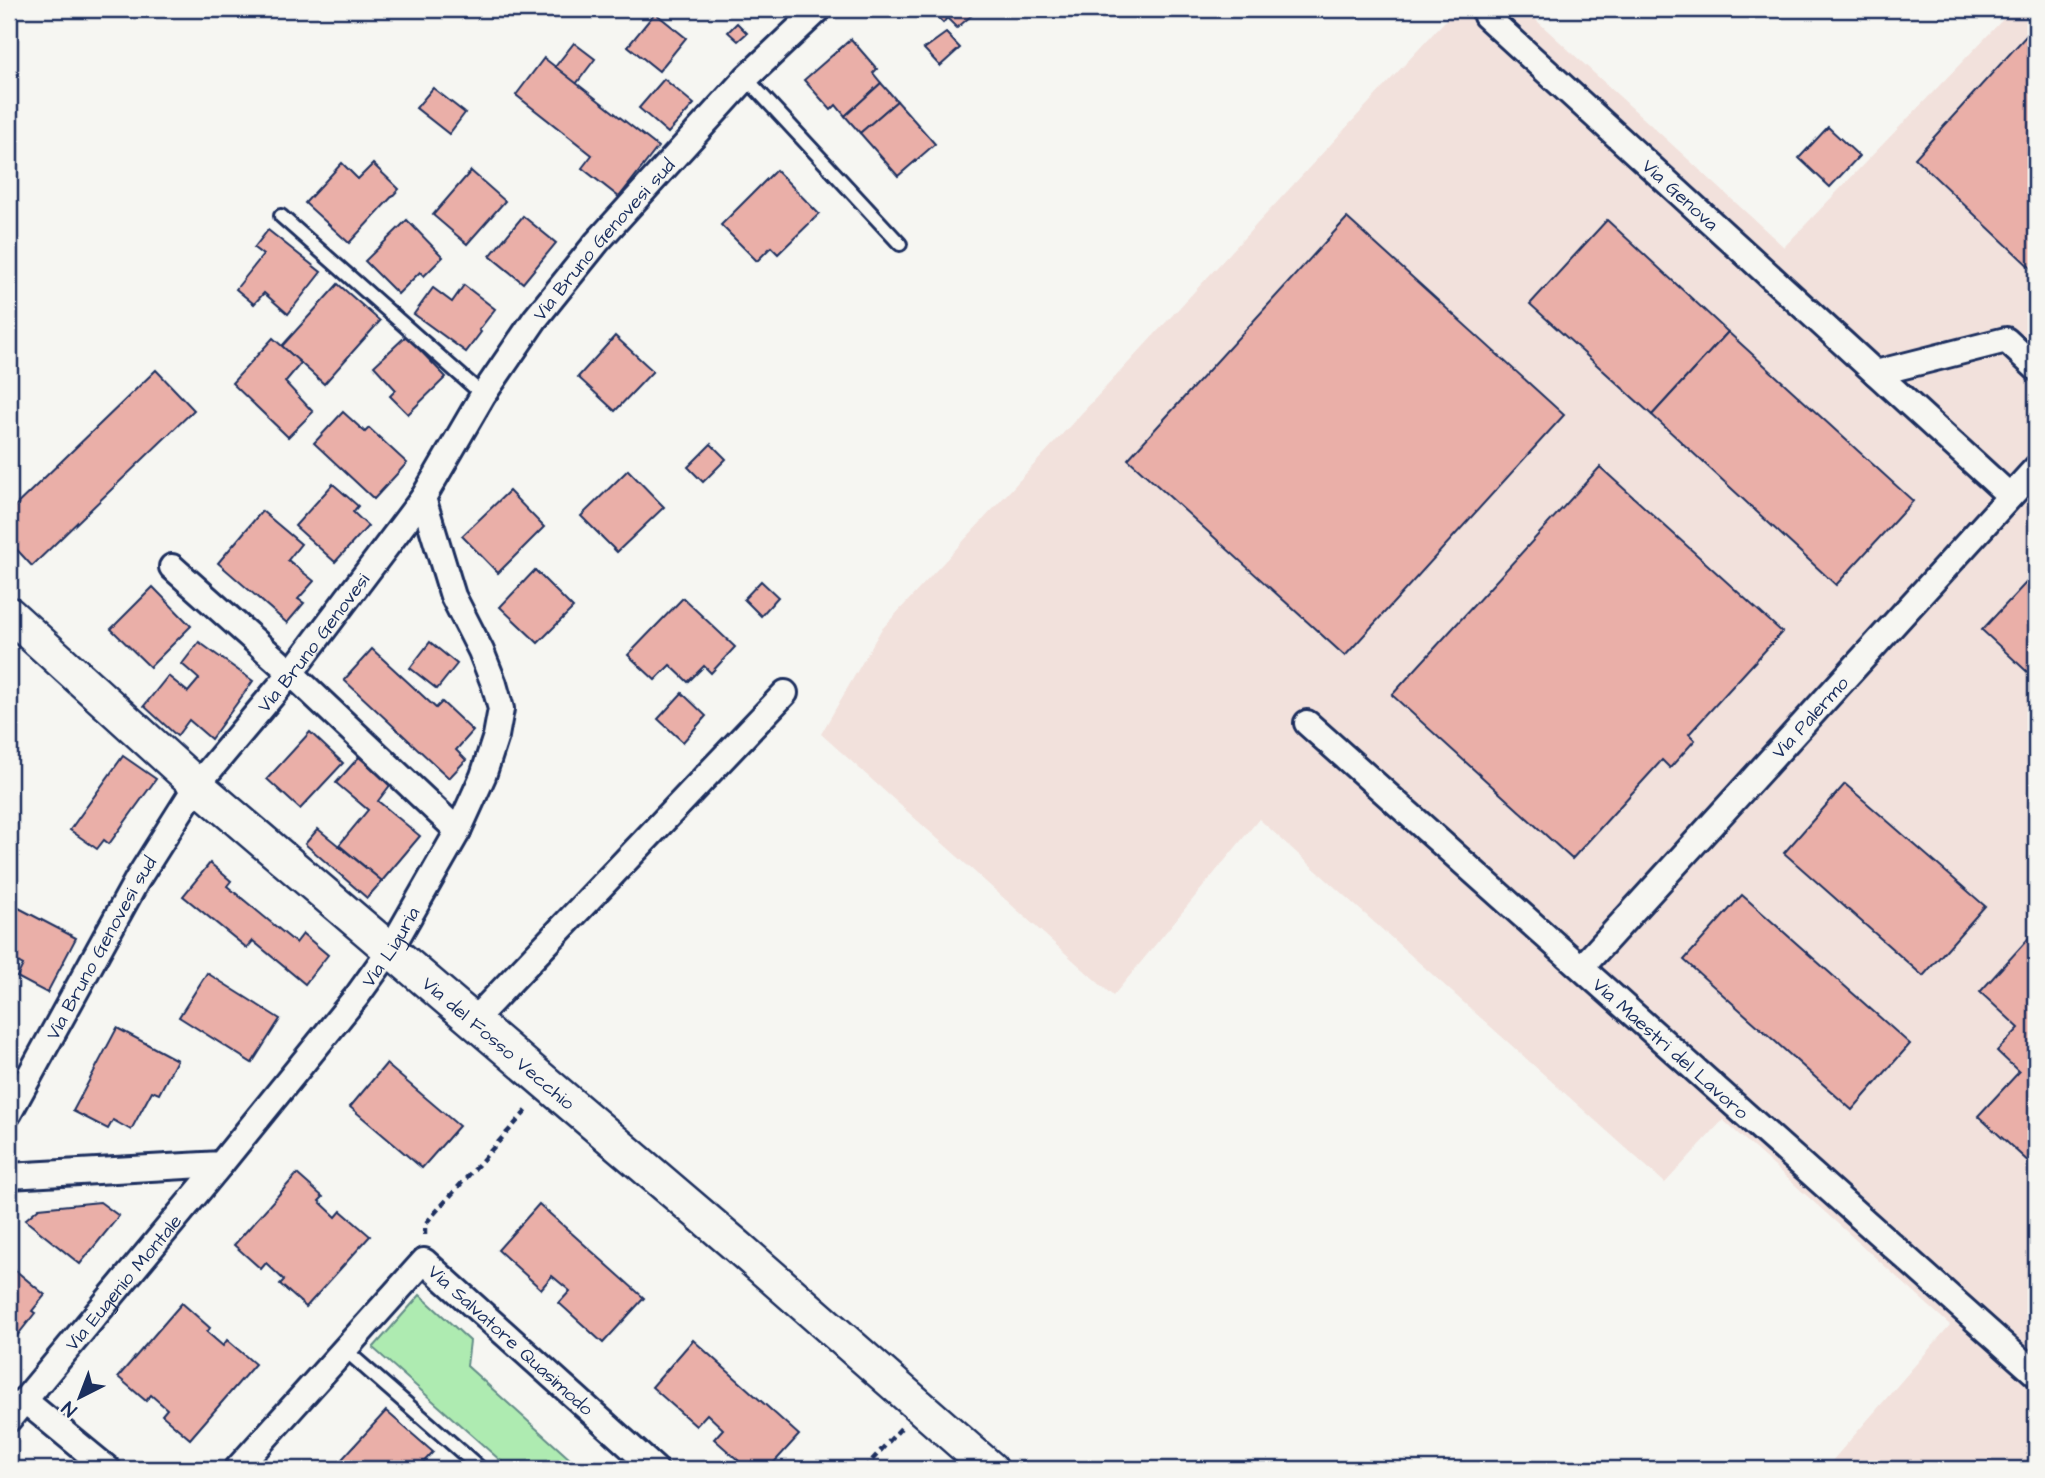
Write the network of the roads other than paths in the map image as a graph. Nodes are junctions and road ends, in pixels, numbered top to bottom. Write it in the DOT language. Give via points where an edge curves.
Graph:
graph roads {
  1 [pos="819,9"];
  2 [pos="1486,16"];
  3 [pos="746,78"];
  4 [pos="281,216"];
  5 [pos="900,244"];
  6 [pos="2036,368"];
  7 [pos="1876,373"];
  8 [pos="483,396"];
  9 [pos="2036,468"];
  10 [pos="2010,496"];
  11 [pos="423,498"];
  12 [pos="172,567"];
  13 [pos="9,614"];
  14 [pos="292,673"];
  15 [pos="785,693"];
  16 [pos="1307,723"];
  17 [pos="197,785"];
  18 [pos="458,831"];
  19 [pos="390,950"];
  20 [pos="1582,967"];
  21 [pos="474,1020"];
  22 [pos="9,1114"];
  23 [pos="221,1164"];
  24 [pos="9,1176"];
  25 [pos="344,1349"];
  26 [pos="2036,1374"];
  27 [pos="17,1409"];
  28 [pos="108,1469"];
  29 [pos="237,1469"];
  30 [pos="481,1469"];
  31 [pos="655,1469"];
  32 [pos="991,1469"];
  1 -- 3 [label="street, Via Bruno Genovesi sud"];
  2 -- 7 [label="street, Via Genova"];
  3 -- 5 [label="lane"];
  3 -- 8 [label="street, Via Bruno Genovesi sud" via="597,242 535,319"];
  4 -- 8 [label="lane"];
  6 -- 7 [label="street" via="2006,341"];
  7 -- 10 [label="street, Via Genova"];
  8 -- 11 [label="street, Via Bruno Genovesi sud"];
  9 -- 10 [label="street, Via Palermo"];
  10 -- 20 [label="street, Via Palermo"];
  11 -- 14 [label="street, Via Bruno Genovesi"];
  11 -- 18 [label="street, Via Liguria" via="453,596 481,651 500,709 483,776"];
  12 -- 14 [label="street"];
  13 -- 17 [label="street, Via del Fosso Vecchio"];
  14 -- 17 [label="street, Via Bruno Genovesi"];
  14 -- 18 [label="street"];
  15 -- 21 [label="street"];
  16 -- 20 [label="street, Via Maestri del Lavoro"];
  17 -- 19 [label="street, Via del Fosso Vecchio"];
  17 -- 22 [label="street, Via Bruno Genovesi sud" via="137,880"];
  18 -- 19 [label="street, Via Liguria"];
  19 -- 21 [label="street, Via del Fosso Vecchio"];
  19 -- 23 [label="street, Via Liguria"];
  20 -- 26 [label="street, Via Maestri del Lavoro"];
  21 -- 32 [label="street, Via del Fosso Vecchio"];
  23 -- 24 [label="street"];
  23 -- 27 [label="street, Via Eugenio Montale"];
  25 -- 29 [label="street, Via Salvatore Quasimodo"];
  25 -- 30 [label="lane"];
  25 -- 31 [label="street, Via Salvatore Quasimodo" via="424,1261"];
  27 -- 28 [label="street, Via Eugenio Montale"];
}
